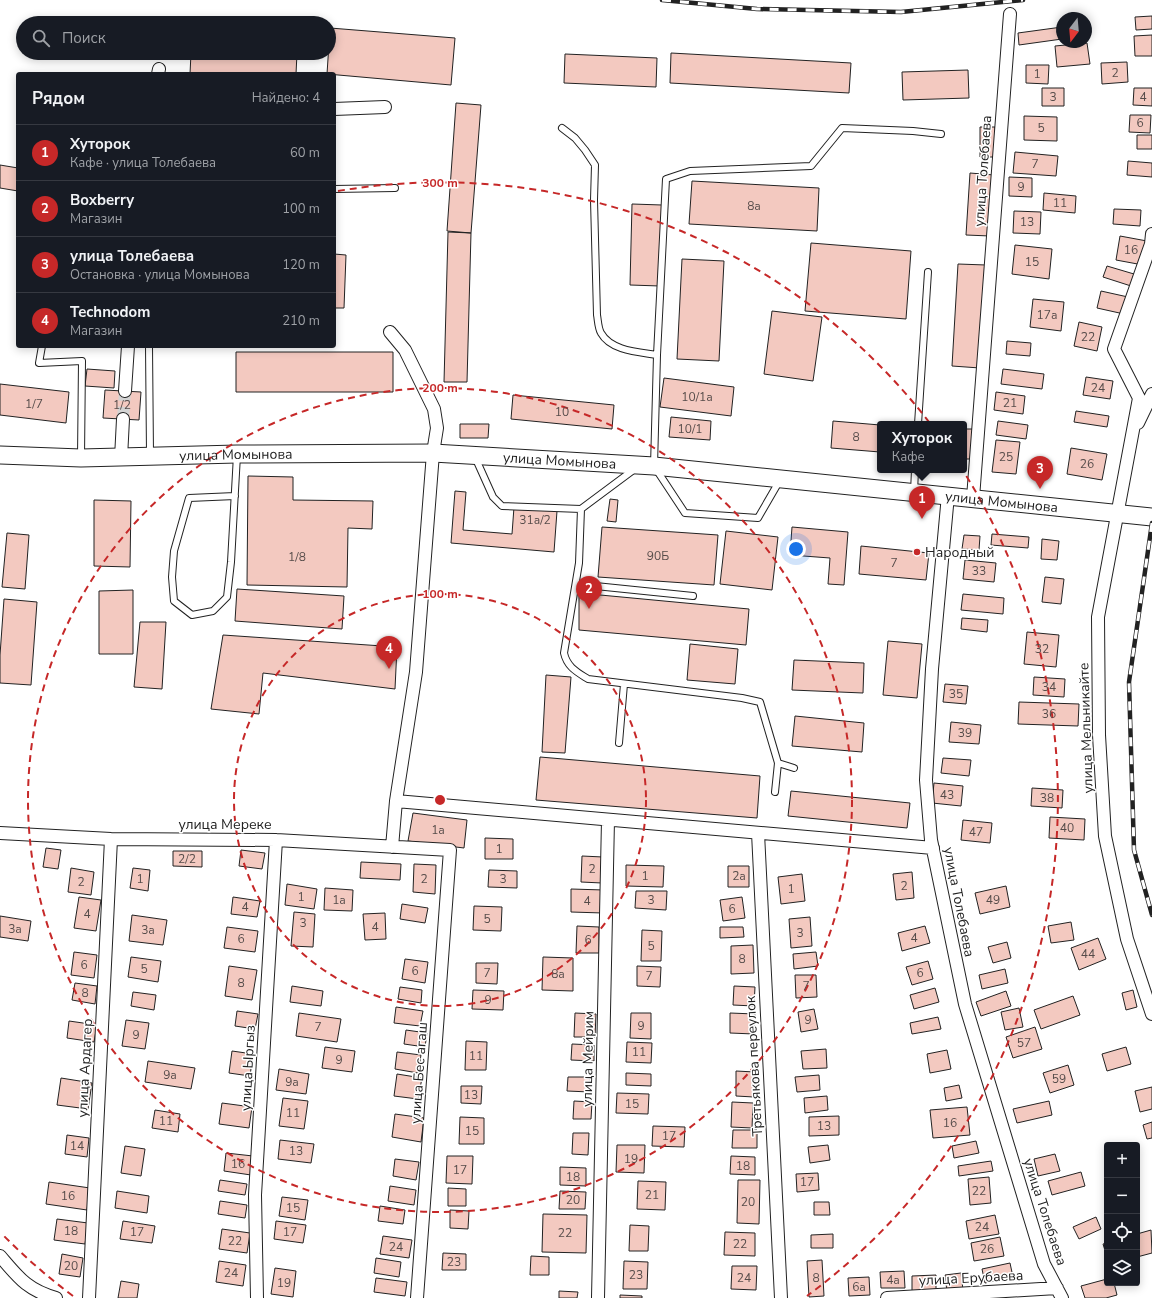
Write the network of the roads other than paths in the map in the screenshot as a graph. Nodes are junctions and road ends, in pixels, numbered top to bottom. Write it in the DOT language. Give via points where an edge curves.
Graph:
graph roads {
  1 [pos="1010,14"];
  2 [pos="385,107"];
  3 [pos="336,109"];
  4 [pos="562,128"];
  5 [pos="941,134"];
  6 [pos="395,188"];
  7 [pos="336,190"];
  8 [pos="1152,234"];
  9 [pos="928,272"];
  10 [pos="390,332"];
  11 [pos="42,348"];
  12 [pos="128,348"];
  13 [pos="149,348"];
  14 [pos="657,355"];
  15 [pos="125,391"];
  16 [pos="1152,394"];
  17 [pos="123,419"];
  18 [pos="918,421"];
  19 [pos="1131,437"];
  20 [pos="433,453"];
  21 [pos="237,454"];
  22 [pos="0,455"];
  23 [pos="474,455"];
  24 [pos="150,457"];
  25 [pos="81,458"];
  26 [pos="122,458"];
  27 [pos="647,465"];
  28 [pos="915,473"];
  29 [pos="781,479"];
  30 [pos="914,492"];
  31 [pos="235,496"];
  32 [pos="948,496"];
  33 [pos="973,498"];
  34 [pos="580,509"];
  35 [pos="1116,513"];
  36 [pos="1152,517"];
  37 [pos="576,584"];
  38 [pos="693,596"];
  39 [pos="624,684"];
  40 [pos="619,743"];
  41 [pos="778,763"];
  42 [pos="794,768"];
  43 [pos="775,792"];
  44 [pos="396,801"];
  45 [pos="608,820"];
  46 [pos="0,833"];
  47 [pos="758,833"];
  48 [pos="111,839"];
  49 [pos="276,840"];
  50 [pos="392,847"];
  51 [pos="933,848"];
  52 [pos="450,850"];
  53 [pos="1152,1014"];
  54 [pos="0,1256"];
  55 [pos="1059,1293"];
  56 [pos="56,1298"];
  57 [pos="89,1298"];
  58 [pos="257,1298"];
  59 [pos="417,1298"];
  60 [pos="598,1298"];
  61 [pos="781,1298"];
  62 [pos="887,1298"];
  1 -- 33 [label="street, улица Толебаева"];
  2 -- 3 [label="street"];
  4 -- 14 [label="lane" via="575,138 595,165 596,315 600,333 610,344"];
  5 -- 14 [label="lane" via="842,128 811,166 690,171 666,179"];
  6 -- 7 [label="lane"];
  8 -- 19 [label="street, улица Мельникайте" via="1151,244 1114,349 1138,398"];
  9 -- 18 [label="lane"];
  10 -- 20 [label="street" via="405,350 434,409 437,428"];
  11 -- 25 [label="lane" via="40,363 82,361"];
  12 -- 15 [label="street"];
  13 -- 24 [label="lane"];
  14 -- 27 [label="lane"];
  16 -- 19 [label="street, улица Мельникайте"];
  17 -- 26 [label="street"];
  19 -- 35 [label="street, улица Мельникайте"];
  20 -- 21 [label="main road, улица Момынова"];
  20 -- 23 [label="main road, улица Момынова"];
  20 -- 44 [label="street" via="416,672"];
  21 -- 24 [label="main road, улица Момынова"];
  21 -- 31 [label="lane"];
  22 -- 25 [label="main road, улица Момынова"];
  23 -- 27 [label="main road, улица Момынова"];
  23 -- 34 [label="lane" via="493,497 502,506"];
  24 -- 26 [label="main road, улица Момынова"];
  25 -- 26 [label="main road, улица Момынова"];
  27 -- 29 [label="main road, улица Момынова"];
  27 -- 29 [label="lane" via="685,513 758,518"];
  27 -- 34 [label="lane"];
  28 -- 30 [label="lane"];
  29 -- 30 [label="main road, улица Момынова"];
  30 -- 32 [label="main road, улица Момынова"];
  31 -- 31 [label="lane" via="227,597 213,612 192,614 174,601 172,577 174,551 189,498"];
  32 -- 33 [label="main road, улица Момынова"];
  32 -- 51 [label="street, улица Толебаева" via="932,669 926,780"];
  33 -- 35 [label="main road, улица Момынова"];
  34 -- 37 [label="lane"];
  35 -- 36 [label="main road, улица Момынова"];
  35 -- 53 [label="street, улица Мельникайте" via="1098,617 1099,735 1105,836 1128,939"];
  37 -- 38 [label="lane"];
  37 -- 39 [label="lane" via="564,653 566,661 573,670 588,679"];
  39 -- 40 [label="lane"];
  39 -- 41 [label="lane" via="760,702"];
  41 -- 42 [label="lane"];
  41 -- 43 [label="lane"];
  44 -- 45 [label="street"];
  44 -- 50 [label="street"];
  45 -- 47 [label="street"];
  45 -- 60 [label="street, улица Мейрим"];
  46 -- 48 [label="street, улица Мереке"];
  47 -- 51 [label="street"];
  47 -- 61 [label="street, Третьякова переулок"];
  48 -- 49 [label="street, улица Мереке"];
  48 -- 57 [label="street, улица Ардагер"];
  49 -- 50 [label="street, улица Мереке"];
  49 -- 58 [label="street, улица Ыргыз" via="255,1195"];
  50 -- 52 [label="street, улица Мереке"];
  51 -- 55 [label="street, улица Толебаева" via="964,1004 1044,1264"];
  52 -- 59 [label="street, улица Бес агаш"];
  54 -- 56 [label="street" via="22,1282 42,1294"];
  55 -- 62 [label="street, улица Ерубаева"];
}
